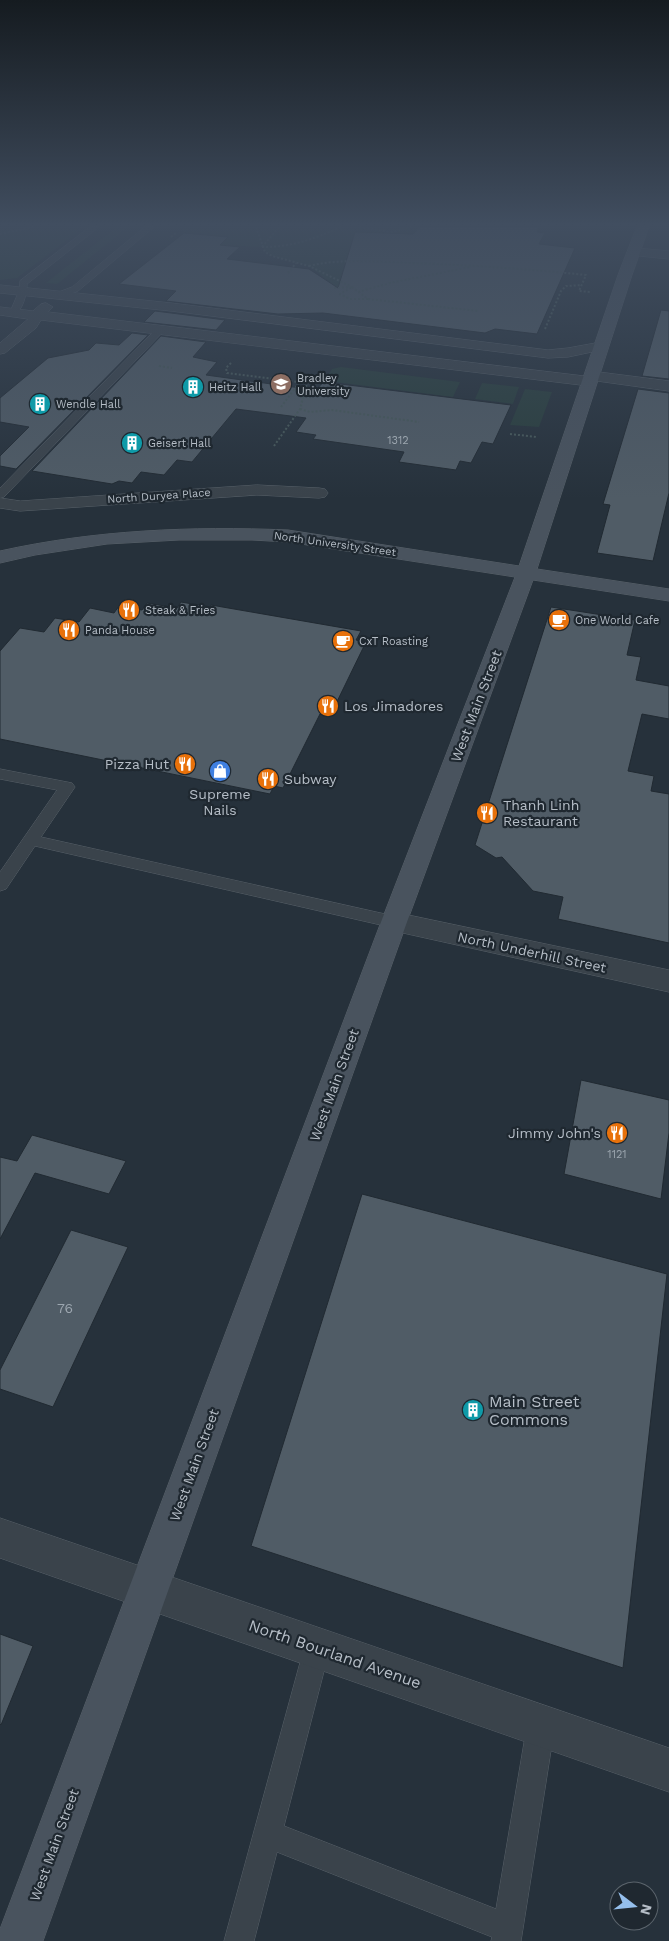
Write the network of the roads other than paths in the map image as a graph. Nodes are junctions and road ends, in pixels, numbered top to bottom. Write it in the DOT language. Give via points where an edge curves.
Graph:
graph roads {
  1 [pos="35,318"];
  2 [pos="58,318"];
  3 [pos="241,318"];
  4 [pos="611,318"];
  5 [pos="160,330"];
  6 [pos="601,346"];
  7 [pos="0,350"];
  8 [pos="590,379"];
  9 [pos="669,386"];
  10 [pos="319,492"];
  11 [pos="0,495"];
  12 [pos="0,503"];
  13 [pos="85,543"];
  14 [pos="0,545"];
  15 [pos="0,557"];
  16 [pos="526,572"];
  17 [pos="669,595"];
  18 [pos="0,774"];
  19 [pos="31,840"];
  20 [pos="0,885"];
  21 [pos="394,922"];
  22 [pos="669,981"];
  23 [pos="0,1538"];
  24 [pos="148,1591"];
  25 [pos="317,1648"];
  26 [pos="541,1725"];
  27 [pos="669,1770"];
  28 [pos="268,1834"];
  29 [pos="507,1934"];
  30 [pos="19,1941"];
  31 [pos="239,1941"];
  1 -- 7 [label="street"];
  2 -- 5 [label="street"];
  3 -- 6 [label="street" via="548,354"];
  4 -- 6 [label="main road, West Main Street"];
  5 -- 8 [label="street"];
  5 -- 11 [label="lane"];
  6 -- 8 [label="main road, West Main Street"];
  8 -- 9 [label="street"];
  8 -- 16 [label="main road, West Main Street"];
  10 -- 12 [label="street, North Duryea Place" via="257,490 20,506"];
  13 -- 14 [label="main road" via="42,537"];
  13 -- 15 [label="main road, North University Street"];
  13 -- 16 [label="main road, North University Street" via="184,534 288,536"];
  16 -- 17 [label="main road, North University Street"];
  16 -- 21 [label="main road, West Main Street"];
  18 -- 19 [label="lane" via="67,787"];
  19 -- 20 [label="lane"];
  19 -- 21 [label="lane"];
  21 -- 22 [label="street, North Underhill Street"];
  21 -- 24 [label="main road, West Main Street"];
  23 -- 24 [label="street, North Bourland Avenue"];
  24 -- 25 [label="street, North Bourland Avenue"];
  24 -- 30 [label="main road, West Main Street"];
  25 -- 26 [label="street, North Bourland Avenue"];
  25 -- 28 [label="lane"];
  26 -- 27 [label="street, North Bourland Avenue"];
  26 -- 29 [label="lane"];
  28 -- 29 [label="lane"];
  28 -- 31 [label="lane"];
}
